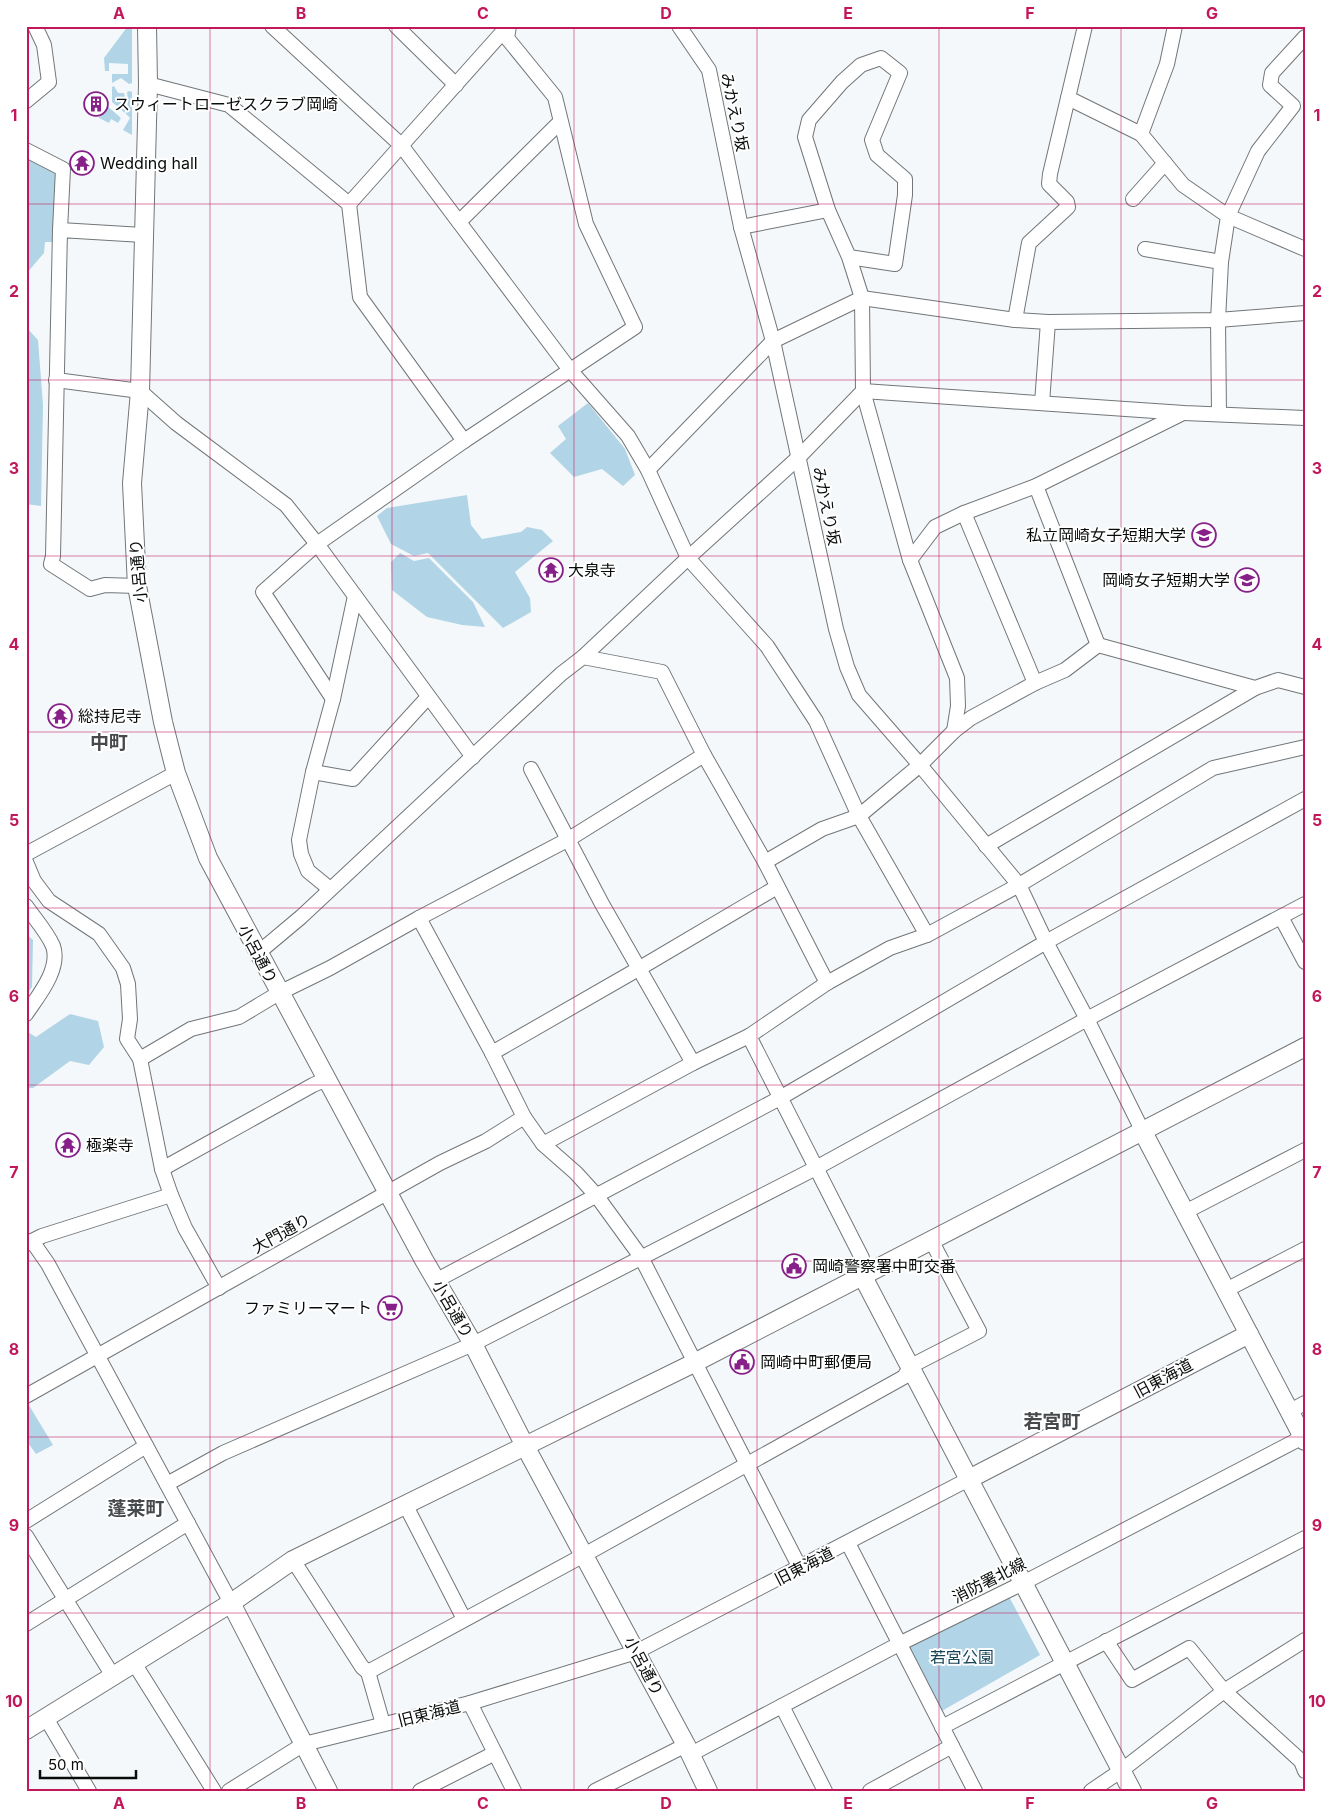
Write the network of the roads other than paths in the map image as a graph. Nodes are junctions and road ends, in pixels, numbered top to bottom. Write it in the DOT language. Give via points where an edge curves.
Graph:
graph roads {
  1 [pos="35,26"];
  2 [pos="146,26"];
  3 [pos="272,26"];
  4 [pos="396,26"];
  5 [pos="508,26"];
  6 [pos="679,26"];
  7 [pos="1085,26"];
  8 [pos="1175,26"];
  9 [pos="1305,36"];
  10 [pos="148,84"];
  11 [pos="456,86"];
  12 [pos="1068,98"];
  13 [pos="26,101"];
  14 [pos="560,122"];
  15 [pos="1142,134"];
  16 [pos="401,145"];
  17 [pos="26,150"];
  18 [pos="1165,163"];
  19 [pos="1133,199"];
  20 [pos="349,204"];
  21 [pos="828,210"];
  22 [pos="1228,216"];
  23 [pos="460,222"];
  24 [pos="742,227"];
  25 [pos="60,230"];
  26 [pos="143,235"];
  27 [pos="1305,249"];
  28 [pos="1145,250"];
  29 [pos="849,257"];
  30 [pos="1221,262"];
  31 [pos="862,298"];
  32 [pos="1305,313"];
  33 [pos="1015,320"];
  34 [pos="1218,320"];
  35 [pos="1048,322"];
  36 [pos="773,341"];
  37 [pos="570,370"];
  38 [pos="56,380"];
  39 [pos="140,391"];
  40 [pos="863,392"];
  41 [pos="1042,403"];
  42 [pos="1184,413"];
  43 [pos="1219,414"];
  44 [pos="1305,418"];
  45 [pos="464,442"];
  46 [pos="799,458"];
  47 [pos="648,470"];
  48 [pos="1036,486"];
  49 [pos="964,513"];
  50 [pos="317,544"];
  51 [pos="688,558"];
  52 [pos="910,560"];
  53 [pos="137,586"];
  54 [pos="355,596"];
  55 [pos="1098,645"];
  56 [pos="583,657"];
  57 [pos="1036,683"];
  58 [pos="1305,687"];
  59 [pos="1255,688"];
  60 [pos="428,697"];
  61 [pos="333,700"];
  62 [pos="954,730"];
  63 [pos="1305,747"];
  64 [pos="704,756"];
  65 [pos="473,757"];
  66 [pos="920,764"];
  67 [pos="531,769"];
  68 [pos="313,772"];
  69 [pos="176,773"];
  70 [pos="1305,799"];
  71 [pos="859,816"];
  72 [pos="569,839"];
  73 [pos="986,846"];
  74 [pos="26,854"];
  75 [pos="26,862"];
  76 [pos="765,862"];
  77 [pos="1019,885"];
  78 [pos="777,887"];
  79 [pos="330,890"];
  80 [pos="1305,904"];
  81 [pos="26,906"];
  82 [pos="1281,916"];
  83 [pos="418,918"];
  84 [pos="927,935"];
  85 [pos="1046,942"];
  86 [pos="258,953"];
  87 [pos="1305,962"];
  88 [pos="640,968"];
  89 [pos="828,983"];
  90 [pos="279,993"];
  91 [pos="26,1014"];
  92 [pos="1088,1019"];
  93 [pos="749,1036"];
  94 [pos="1305,1047"];
  95 [pos="492,1053"];
  96 [pos="140,1059"];
  97 [pos="693,1063"];
  98 [pos="327,1079"];
  99 [pos="780,1098"];
  100 [pos="524,1117"];
  101 [pos="1143,1132"];
  102 [pos="543,1144"];
  103 [pos="1305,1150"];
  104 [pos="816,1168"];
  105 [pos="162,1169"];
  106 [pos="388,1193"];
  107 [pos="171,1195"];
  108 [pos="596,1195"];
  109 [pos="1185,1212"];
  110 [pos="931,1240"];
  111 [pos="29,1242"];
  112 [pos="1304,1252"];
  113 [pos="641,1258"];
  114 [pos="862,1275"];
  115 [pos="437,1280"];
  116 [pos="219,1288"];
  117 [pos="1226,1290"];
  118 [pos="1249,1334"];
  119 [pos="473,1344"];
  120 [pos="98,1356"];
  121 [pos="696,1362"];
  122 [pos="911,1366"];
  123 [pos="26,1396"];
  124 [pos="1297,1407"];
  125 [pos="1304,1439"];
  126 [pos="146,1446"];
  127 [pos="525,1446"];
  128 [pos="748,1464"];
  129 [pos="969,1480"];
  130 [pos="167,1484"];
  131 [pos="405,1504"];
  132 [pos="26,1521"];
  133 [pos="188,1523"];
  134 [pos="26,1536"];
  135 [pos="1305,1538"];
  136 [pos="848,1543"];
  137 [pos="584,1556"];
  138 [pos="293,1560"];
  139 [pos="800,1568"];
  140 [pos="1023,1582"];
  141 [pos="66,1599"];
  142 [pos="231,1603"];
  143 [pos="464,1619"];
  144 [pos="26,1624"];
  145 [pos="1305,1640"];
  146 [pos="1106,1641"];
  147 [pos="899,1644"];
  148 [pos="636,1652"];
  149 [pos="1066,1663"];
  150 [pos="134,1664"];
  151 [pos="368,1672"];
  152 [pos="113,1676"];
  153 [pos="1224,1691"];
  154 [pos="470,1703"];
  155 [pos="782,1706"];
  156 [pos="46,1718"];
  157 [pos="383,1724"];
  158 [pos="942,1727"];
  159 [pos="26,1730"];
  160 [pos="304,1744"];
  161 [pos="952,1746"];
  162 [pos="688,1750"];
  163 [pos="495,1754"];
  164 [pos="1122,1770"];
  165 [pos="1305,1771"];
  166 [pos="89,1791"];
  167 [pos="214,1791"];
  168 [pos="229,1791"];
  169 [pos="328,1791"];
  170 [pos="420,1791"];
  171 [pos="514,1791"];
  172 [pos="595,1791"];
  173 [pos="708,1791"];
  174 [pos="825,1791"];
  175 [pos="870,1791"];
  176 [pos="974,1791"];
  177 [pos="1091,1791"];
  178 [pos="1132,1791"];
  1 -- 13 [label="street" via="44,45 49,82"];
  2 -- 10 [label="street, 小呂通り"];
  3 -- 16 [label="street"];
  4 -- 11 [label="street"];
  5 -- 11 [label="street"];
  5 -- 14 [label="street" via="507,38 555,97"];
  6 -- 24 [label="street, みかえり坂" via="709,70"];
  7 -- 12 [label="street"];
  8 -- 15 [label="street" via="1167,64"];
  9 -- 22 [label="street" via="1272,74 1270,85 1293,106 1258,151"];
  10 -- 20 [label="street" via="229,105"];
  10 -- 26 [label="street, 小呂通り"];
  11 -- 16 [label="street"];
  12 -- 15 [label="street"];
  12 -- 33 [label="street" via="1049,184 1068,207 1029,243"];
  14 -- 23 [label="street"];
  14 -- 37 [label="street" via="586,224 635,327"];
  15 -- 18 [label="street"];
  16 -- 20 [label="street"];
  16 -- 23 [label="street"];
  17 -- 25 [label="street" via="63,170"];
  18 -- 19 [label="street"];
  18 -- 22 [label="street" via="1183,185"];
  20 -- 45 [label="street" via="360,297"];
  21 -- 24 [label="street"];
  21 -- 29 [label="street"];
  21 -- 29 [label="street" via="805,138 809,120 860,65 881,58 900,73 872,140 877,155 905,179 895,264"];
  22 -- 27 [label="street"];
  22 -- 30 [label="street"];
  23 -- 37 [label="street"];
  24 -- 36 [label="street, みかえり坂"];
  25 -- 26 [label="street"];
  25 -- 38 [label="street"];
  26 -- 39 [label="street, 小呂通り"];
  28 -- 30 [label="street"];
  29 -- 31 [label="street"];
  30 -- 34 [label="street"];
  31 -- 33 [label="street"];
  31 -- 36 [label="street"];
  31 -- 40 [label="street"];
  32 -- 34 [label="street"];
  33 -- 35 [label="street"];
  34 -- 35 [label="street"];
  34 -- 43 [label="street"];
  35 -- 41 [label="street"];
  36 -- 46 [label="street, みかえり坂"];
  36 -- 47 [label="street"];
  37 -- 45 [label="street"];
  37 -- 47 [label="street" via="628,436"];
  38 -- 39 [label="street"];
  38 -- 53 [label="street" via="53,556 50,564 90,589 105,584"];
  39 -- 50 [label="street" via="176,423 286,505"];
  39 -- 53 [label="street, 小呂通り" via="132,483"];
  40 -- 41 [label="street"];
  40 -- 46 [label="street"];
  40 -- 52 [label="street"];
  41 -- 42 [label="street"];
  42 -- 43 [label="street"];
  42 -- 48 [label="street"];
  43 -- 44 [label="street"];
  45 -- 50 [label="street"];
  46 -- 51 [label="street"];
  46 -- 66 [label="street, みかえり坂" via="847,667 860,695"];
  47 -- 51 [label="street"];
  48 -- 49 [label="street"];
  48 -- 55 [label="street"];
  49 -- 52 [label="street" via="935,527"];
  49 -- 57 [label="street"];
  50 -- 54 [label="street"];
  50 -- 61 [label="street" via="262,592"];
  51 -- 56 [label="street"];
  51 -- 71 [label="street" via="767,646 816,721"];
  52 -- 62 [label="street" via="957,678 958,706"];
  53 -- 69 [label="street, 小呂通り"];
  54 -- 60 [label="street"];
  54 -- 61 [label="street"];
  55 -- 57 [label="street" via="1065,670"];
  55 -- 59 [label="street"];
  56 -- 64 [label="street" via="662,672"];
  56 -- 65 [label="street"];
  57 -- 62 [label="street"];
  58 -- 59 [label="street" via="1278,680"];
  59 -- 73 [label="street"];
  60 -- 65 [label="street"];
  60 -- 68 [label="street" via="353,779"];
  61 -- 68 [label="street"];
  62 -- 66 [label="street"];
  63 -- 77 [label="street" via="1213,768"];
  64 -- 72 [label="street"];
  64 -- 76 [label="street"];
  65 -- 79 [label="street"];
  66 -- 71 [label="street"];
  66 -- 73 [label="street, みかえり坂"];
  67 -- 72 [label="street"];
  68 -- 79 [label="street" via="299,840 301,854 308,871"];
  69 -- 74 [label="street"];
  69 -- 86 [label="street, 小呂通り" via="208,858"];
  70 -- 85 [label="street"];
  71 -- 76 [label="street" via="822,829"];
  71 -- 84 [label="street"];
  72 -- 83 [label="street"];
  72 -- 88 [label="street"];
  73 -- 77 [label="street, みかえり坂"];
  75 -- 96 [label="street" via="49,901 100,934 123,968 128,984 130,1019 127,1039"];
  76 -- 78 [label="street"];
  77 -- 84 [label="street"];
  77 -- 85 [label="street, みかえり坂"];
  78 -- 88 [label="street"];
  78 -- 89 [label="street"];
  79 -- 86 [label="street"];
  80 -- 82 [label="street"];
  81 -- 91 [label="street" via="53,947 54,963 47,981"];
  82 -- 87 [label="street"];
  82 -- 92 [label="street"];
  83 -- 90 [label="street"];
  83 -- 95 [label="street"];
  84 -- 89 [label="street" via="890,948"];
  85 -- 92 [label="street, みかえり坂"];
  85 -- 99 [label="street"];
  86 -- 90 [label="street, 小呂通り"];
  88 -- 95 [label="street"];
  88 -- 97 [label="street"];
  89 -- 93 [label="street"];
  90 -- 96 [label="street" via="239,1017 191,1029"];
  90 -- 98 [label="street, 小呂通り"];
  92 -- 101 [label="street, みかえり坂"];
  92 -- 104 [label="street"];
  93 -- 97 [label="street"];
  93 -- 99 [label="street"];
  94 -- 101 [label="street"];
  95 -- 100 [label="street"];
  96 -- 105 [label="street"];
  97 -- 102 [label="street"];
  98 -- 105 [label="street"];
  98 -- 106 [label="street, 小呂通り"];
  99 -- 104 [label="street"];
  99 -- 108 [label="street"];
  100 -- 102 [label="street"];
  100 -- 106 [label="street, 大門通り" via="486,1142 440,1163"];
  101 -- 109 [label="street"];
  101 -- 110 [label="street"];
  102 -- 108 [label="street"];
  103 -- 109 [label="street"];
  104 -- 113 [label="street"];
  104 -- 114 [label="street" via="862,1258"];
  105 -- 107 [label="street"];
  106 -- 115 [label="street, 小呂通り"];
  106 -- 116 [label="street, 大門通り"];
  107 -- 111 [label="street"];
  107 -- 116 [label="street"];
  108 -- 113 [label="street"];
  108 -- 115 [label="street"];
  109 -- 117 [label="street"];
  110 -- 114 [label="street"];
  110 -- 122 [label="street" via="979,1331"];
  111 -- 120 [label="street" via="48,1264"];
  112 -- 117 [label="street"];
  113 -- 119 [label="street"];
  113 -- 121 [label="street"];
  114 -- 121 [label="street"];
  114 -- 122 [label="street"];
  115 -- 119 [label="street, 小呂通り"];
  116 -- 120 [label="street, 大門通り"];
  117 -- 118 [label="street"];
  118 -- 124 [label="street"];
  118 -- 129 [label="street, 旧東海道"];
  119 -- 127 [label="street, 小呂通り"];
  119 -- 130 [label="street" via="223,1453"];
  120 -- 123 [label="street, 大門通り"];
  120 -- 126 [label="street"];
  121 -- 127 [label="street"];
  121 -- 128 [label="street"];
  122 -- 128 [label="street" via="904,1377"];
  122 -- 129 [label="street"];
  124 -- 125 [label="street"];
  125 -- 140 [label="street, 消防署北線"];
  126 -- 130 [label="street"];
  126 -- 132 [label="street"];
  127 -- 131 [label="street"];
  127 -- 137 [label="street, 小呂通り"];
  128 -- 137 [label="street"];
  128 -- 139 [label="street"];
  129 -- 136 [label="street, 旧東海道"];
  129 -- 140 [label="street"];
  130 -- 133 [label="street"];
  131 -- 138 [label="street"];
  131 -- 143 [label="street"];
  133 -- 141 [label="street"];
  133 -- 142 [label="street"];
  134 -- 141 [label="street"];
  135 -- 146 [label="street"];
  136 -- 139 [label="street, 旧東海道"];
  136 -- 147 [label="street"];
  137 -- 143 [label="street"];
  137 -- 148 [label="street, 小呂通り"];
  138 -- 142 [label="street"];
  138 -- 151 [label="street"];
  139 -- 148 [label="street, 旧東海道"];
  140 -- 147 [label="street, 消防署北線"];
  140 -- 149 [label="street"];
  141 -- 144 [label="street"];
  141 -- 152 [label="street"];
  142 -- 150 [label="street"];
  142 -- 160 [label="street"];
  143 -- 151 [label="street"];
  145 -- 153 [label="street"];
  146 -- 149 [label="street"];
  146 -- 153 [label="street" via="1132,1680 1189,1648"];
  147 -- 155 [label="street, 消防署北線"];
  147 -- 158 [label="street"];
  148 -- 154 [label="street, 旧東海道"];
  148 -- 162 [label="street, 小呂通り"];
  149 -- 158 [label="street"];
  149 -- 164 [label="street"];
  150 -- 152 [label="street"];
  150 -- 167 [label="street"];
  151 -- 157 [label="street"];
  152 -- 156 [label="street"];
  153 -- 164 [label="street"];
  153 -- 165 [label="street" via="1301,1761"];
  154 -- 157 [label="street, 旧東海道"];
  154 -- 163 [label="street"];
  155 -- 162 [label="street, 消防署北線"];
  155 -- 174 [label="street"];
  156 -- 159 [label="street"];
  156 -- 166 [label="street"];
  157 -- 160 [label="street, 旧東海道"];
  158 -- 161 [label="street"];
  160 -- 168 [label="street, 旧東海道"];
  160 -- 169 [label="street"];
  161 -- 175 [label="street"];
  161 -- 176 [label="street"];
  162 -- 172 [label="street, 消防署北線"];
  162 -- 173 [label="street, 小呂通り"];
  163 -- 170 [label="street"];
  163 -- 171 [label="street"];
  164 -- 177 [label="street"];
  164 -- 178 [label="street"];
}
